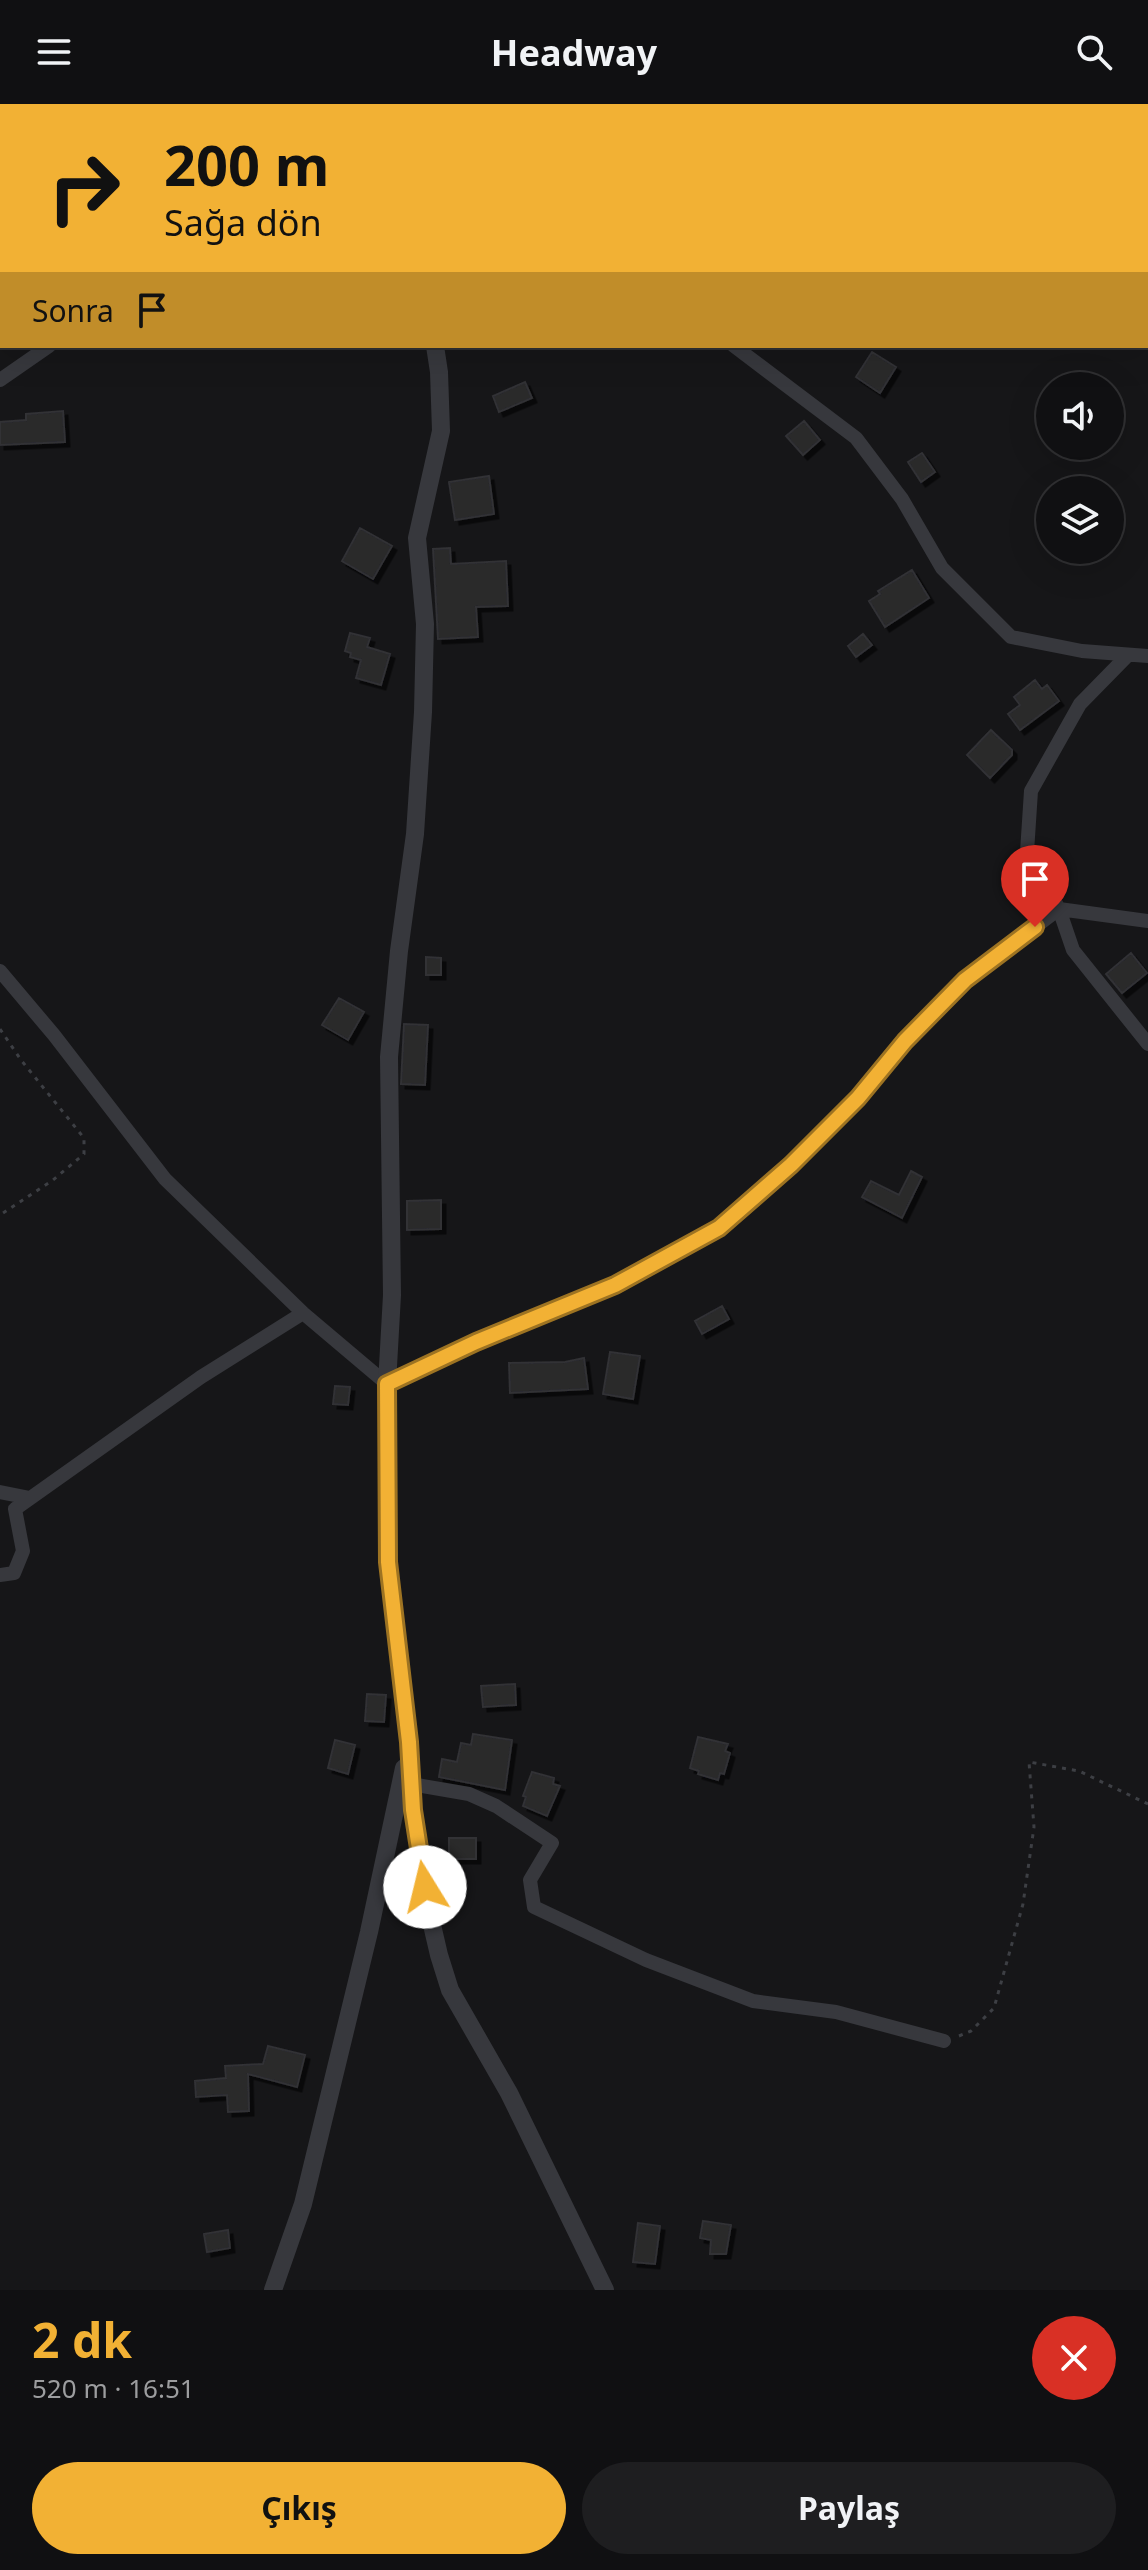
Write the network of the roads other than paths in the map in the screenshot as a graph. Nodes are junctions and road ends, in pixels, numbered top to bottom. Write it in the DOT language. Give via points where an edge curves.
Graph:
graph roads {
  1 [pos="46,348"];
  2 [pos="435,348"];
  3 [pos="737,348"];
  4 [pos="0,380"];
  5 [pos="1128,655"];
  6 [pos="1148,656"];
  7 [pos="1059,909"];
  8 [pos="1148,921"];
  9 [pos="0,971"];
  10 [pos="1148,1044"];
  11 [pos="303,1313"];
  12 [pos="387,1384"];
  13 [pos="0,1492"];
  14 [pos="30,1498"];
  15 [pos="7,1509"];
  16 [pos="0,1575"];
  17 [pos="409,1742"];
  18 [pos="411,1784"];
  19 [pos="944,2041"];
  20 [pos="273,2290"];
  21 [pos="605,2290"];
  1 -- 4 [label="street"];
  2 -- 12 [label="street" via="441,431 417,538 425,624 423,712 415,834 389,1057 392,1295"];
  3 -- 5 [label="street" via="856,438 902,499 942,568 1011,637"];
  5 -- 6 [label="street"];
  5 -- 7 [label="street" via="1080,704 1031,791 1027,852"];
  7 -- 8 [label="street"];
  7 -- 10 [label="street" via="1073,950"];
  7 -- 12 [label="street" via="965,980 858,1098 719,1228 615,1285"];
  9 -- 11 [label="street" via="165,1179"];
  11 -- 12 [label="street"];
  11 -- 14 [label="street" via="201,1377"];
  12 -- 17 [label="street" via="388,1562"];
  13 -- 14 [label="street"];
  14 -- 15 [label="street"];
  15 -- 16 [label="street" via="23,1551 14,1573"];
  17 -- 18 [label="street"];
  17 -- 20 [label="street" via="303,2204"];
  18 -- 19 [label="street" via="469,1794 552,1843 530,1880 534,1907 646,1960 753,2001 836,2012"];
  18 -- 21 [label="street" via="429,1912 450,1990 509,2093"];
}
